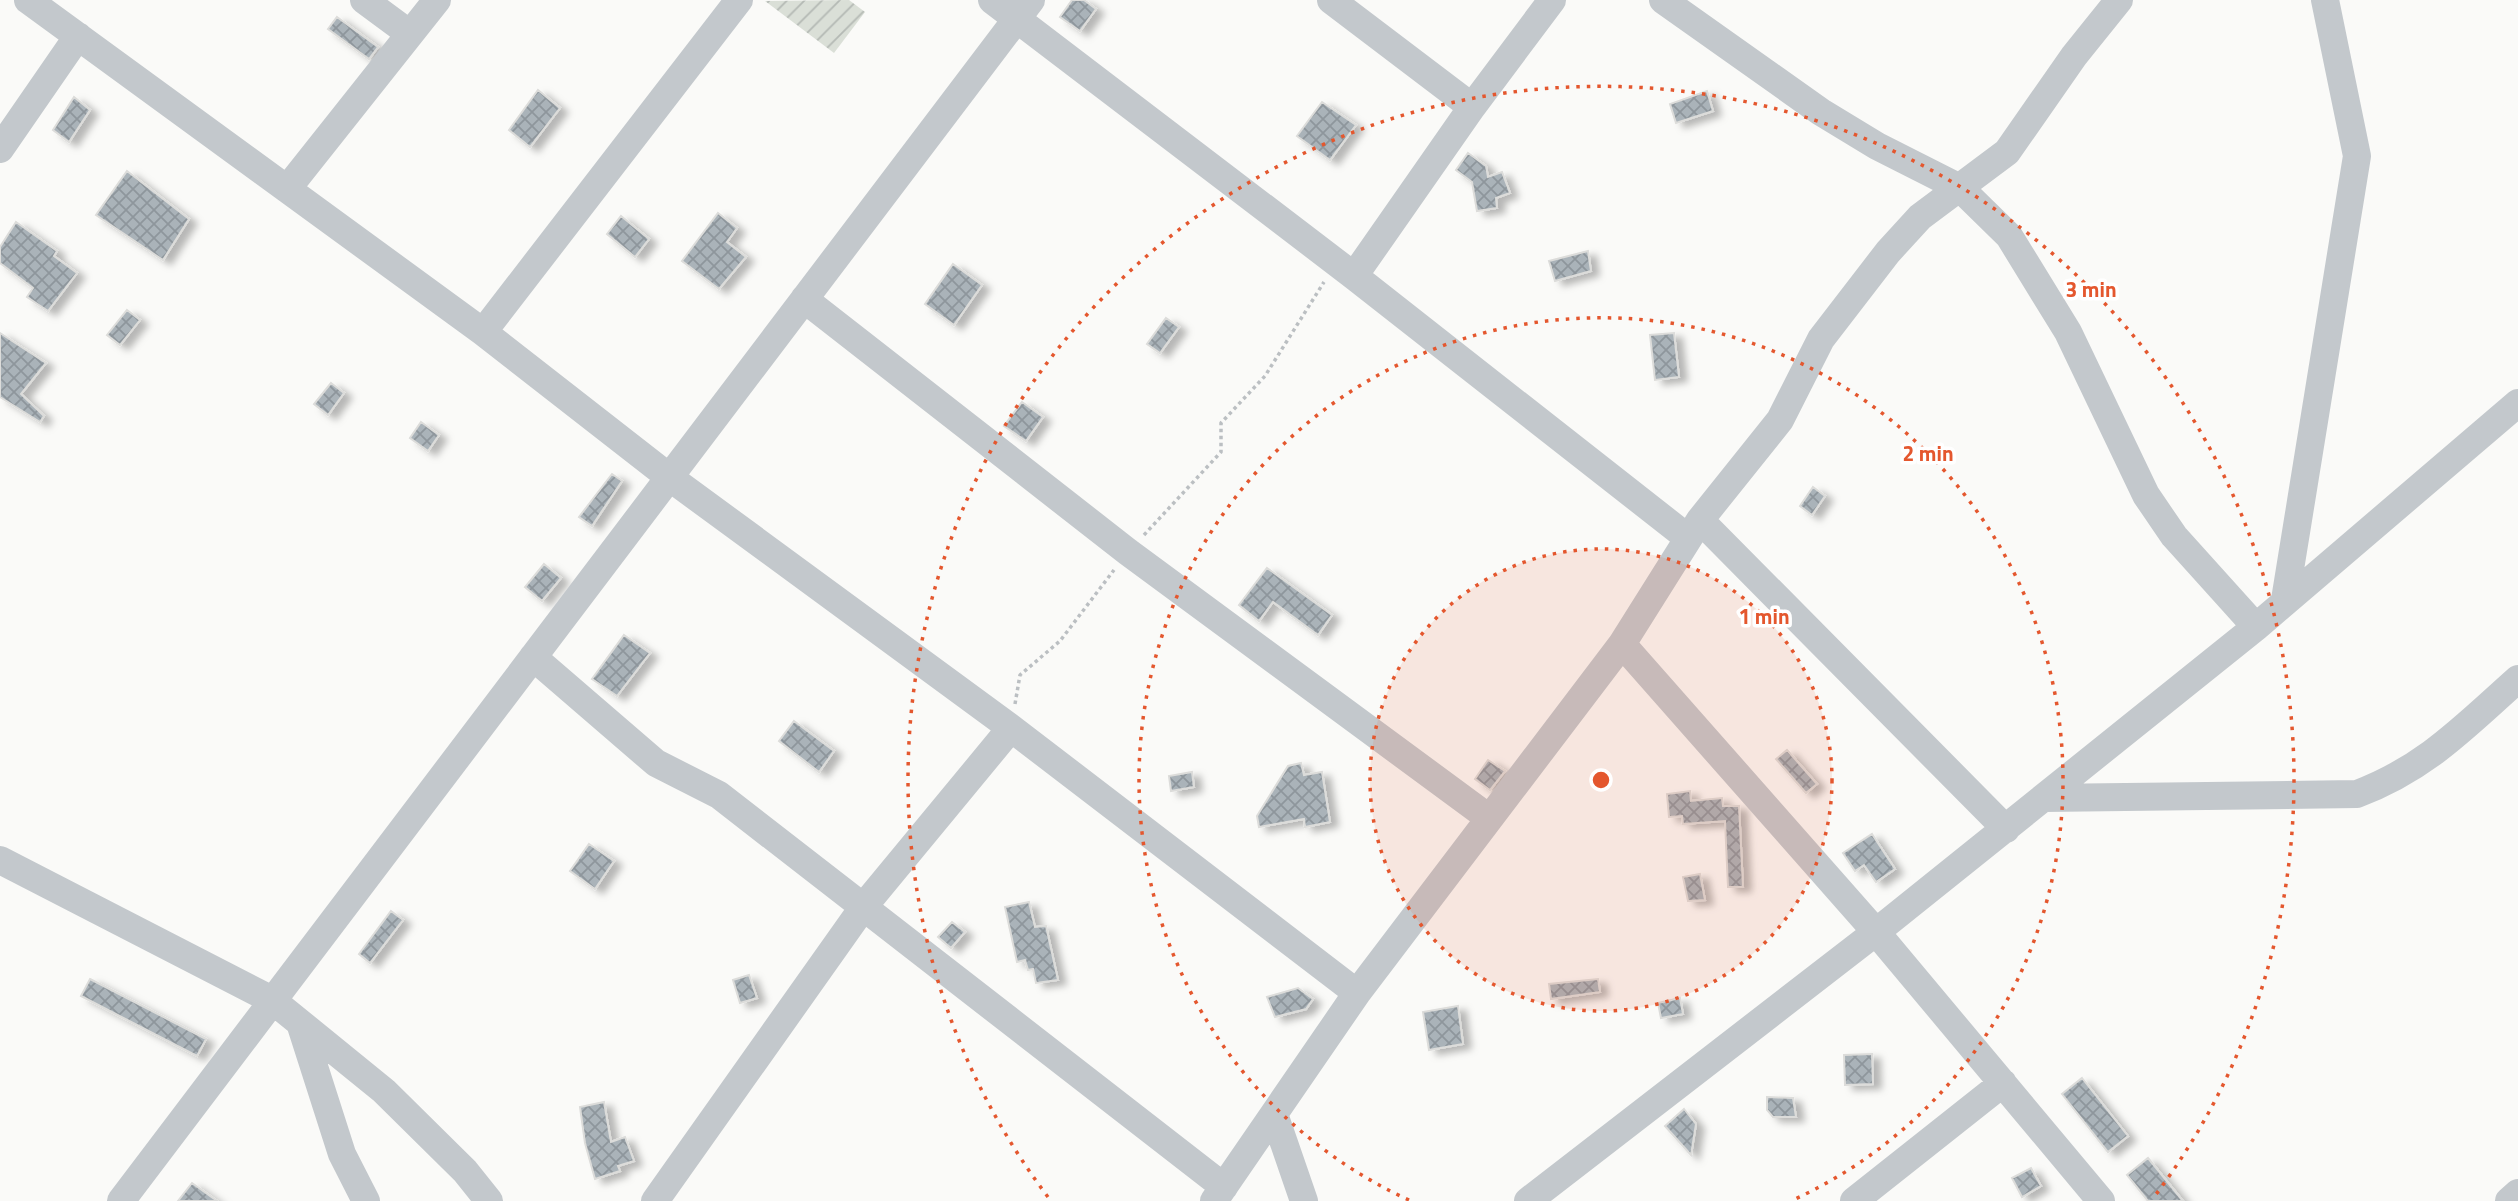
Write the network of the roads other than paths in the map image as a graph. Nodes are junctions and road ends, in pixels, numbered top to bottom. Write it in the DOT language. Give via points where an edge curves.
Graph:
graph roads {
  1 [pos="28,0"];
  2 [pos="363,0"];
  3 [pos="437,0"];
  4 [pos="739,0"];
  5 [pos="992,0"];
  6 [pos="1331,0"];
  7 [pos="1552,0"];
  8 [pos="1663,0"];
  9 [pos="2119,0"];
  10 [pos="2325,0"];
  11 [pos="1024,9"];
  12 [pos="410,34"];
  13 [pos="78,36"];
  14 [pos="1472,107"];
  15 [pos="0,149"];
  16 [pos="1960,188"];
  17 [pos="287,189"];
  18 [pos="1345,269"];
  19 [pos="804,299"];
  20 [pos="483,332"];
  21 [pos="2518,403"];
  22 [pos="669,477"];
  23 [pos="1694,529"];
  24 [pos="2285,600"];
  25 [pos="2256,627"];
  26 [pos="1622,644"];
  27 [pos="533,657"];
  28 [pos="2518,679"];
  29 [pos="1011,728"];
  30 [pos="2043,799"];
  31 [pos="1489,818"];
  32 [pos="2006,829"];
  33 [pos="0,860"];
  34 [pos="864,906"];
  35 [pos="1876,932"];
  36 [pos="1357,993"];
  37 [pos="272,1000"];
  38 [pos="301,1026"];
  39 [pos="2003,1083"];
  40 [pos="1274,1114"];
  41 [pos="2518,1193"];
  42 [pos="1219,1194"];
  43 [pos="121,1201"];
  44 [pos="366,1201"];
  45 [pos="489,1201"];
  46 [pos="655,1201"];
  47 [pos="1304,1201"];
  48 [pos="1528,1201"];
  49 [pos="1854,1201"];
  50 [pos="2101,1201"];
  51 [pos="2509,1201"];
  1 -- 13 [label="street"];
  2 -- 12 [label="street"];
  3 -- 12 [label="street"];
  4 -- 20 [label="street"];
  5 -- 11 [label="street"];
  6 -- 14 [label="street"];
  7 -- 14 [label="street"];
  8 -- 16 [label="street" via="1821,112"];
  9 -- 16 [label="street" via="2007,152"];
  10 -- 24 [label="street" via="2357,156"];
  11 -- 18 [label="street"];
  11 -- 19 [label="street"];
  12 -- 17 [label="street"];
  13 -- 15 [label="street"];
  13 -- 17 [label="street"];
  14 -- 18 [label="street"];
  16 -- 23 [label="street" via="1920,217 1888,251 1821,339 1780,420"];
  16 -- 25 [label="street" via="2009,236 2068,332 2146,495 2174,536"];
  17 -- 20 [label="street"];
  18 -- 23 [label="street"];
  19 -- 22 [label="street"];
  19 -- 31 [label="street" via="1128,552"];
  20 -- 22 [label="street"];
  21 -- 24 [label="street"];
  22 -- 27 [label="street"];
  22 -- 29 [label="street"];
  23 -- 26 [label="street"];
  23 -- 32 [label="street"];
  24 -- 25 [label="street"];
  25 -- 30 [label="street"];
  26 -- 31 [label="street"];
  26 -- 35 [label="street"];
  27 -- 34 [label="street" via="656,763 719,795"];
  27 -- 37 [label="street"];
  28 -- 30 [label="street" via="2423,763 2357,794"];
  29 -- 34 [label="street"];
  29 -- 36 [label="street"];
  30 -- 32 [label="street"];
  31 -- 36 [label="street"];
  32 -- 35 [label="street"];
  33 -- 37 [label="street"];
  34 -- 42 [label="street"];
  34 -- 46 [label="street"];
  35 -- 39 [label="street"];
  35 -- 48 [label="street"];
  36 -- 40 [label="street"];
  37 -- 38 [label="street"];
  37 -- 43 [label="street"];
  38 -- 44 [label="street" via="342,1154"];
  38 -- 45 [label="street" via="384,1091"];
  39 -- 49 [label="street"];
  39 -- 50 [label="street"];
  40 -- 42 [label="street"];
  40 -- 47 [label="street"];
  41 -- 51 [label="street"];
}
